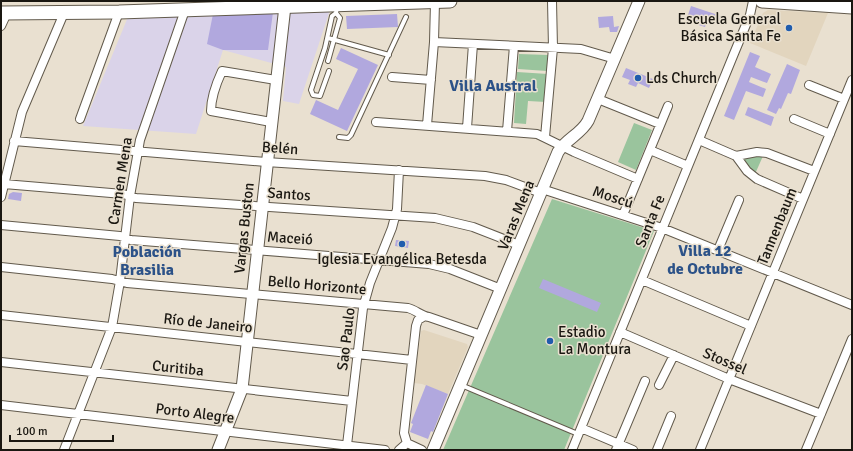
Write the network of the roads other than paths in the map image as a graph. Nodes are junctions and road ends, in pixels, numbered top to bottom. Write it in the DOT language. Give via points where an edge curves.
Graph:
graph roads {
  1 [pos="450,1"];
  2 [pos="552,1"];
  3 [pos="639,1"];
  4 [pos="753,1"];
  5 [pos="762,1"];
  6 [pos="435,2"];
  7 [pos="285,6"];
  8 [pos="852,7"];
  9 [pos="337,9"];
  10 [pos="186,10"];
  11 [pos="119,12"];
  12 [pos="4,13"];
  13 [pos="64,13"];
  14 [pos="406,18"];
  15 [pos="1,26"];
  16 [pos="328,38"];
  17 [pos="335,39"];
  18 [pos="434,42"];
  19 [pos="473,44"];
  20 [pos="514,46"];
  21 [pos="553,48"];
  22 [pos="389,55"];
  23 [pos="615,59"];
  24 [pos="328,61"];
  25 [pos="329,71"];
  26 [pos="392,77"];
  27 [pos="276,80"];
  28 [pos="431,80"];
  29 [pos="852,80"];
  30 [pos="809,85"];
  31 [pos="844,99"];
  32 [pos="602,101"];
  33 [pos="668,106"];
  34 [pos="80,119"];
  35 [pos="794,119"];
  36 [pos="271,122"];
  37 [pos="376,122"];
  38 [pos="660,124"];
  39 [pos="426,125"];
  40 [pos="467,128"];
  41 [pos="508,130"];
  42 [pos="830,134"];
  43 [pos="339,137"];
  44 [pos="545,137"];
  45 [pos="699,140"];
  46 [pos="14,141"];
  47 [pos="562,146"];
  48 [pos="650,150"];
  49 [pos="137,151"];
  50 [pos="736,156"];
  51 [pos="266,162"];
  52 [pos="688,166"];
  53 [pos="4,170"];
  54 [pos="400,170"];
  55 [pos="814,171"];
  56 [pos="638,179"];
  57 [pos="4,184"];
  58 [pos="542,191"];
  59 [pos="130,196"];
  60 [pos="1,197"];
  61 [pos="803,198"];
  62 [pos="739,200"];
  63 [pos="261,206"];
  64 [pos="624,213"];
  65 [pos="396,215"];
  66 [pos="1,225"];
  67 [pos="662,228"];
  68 [pos="126,238"];
  69 [pos="519,246"];
  70 [pos="257,249"];
  71 [pos="718,250"];
  72 [pos="381,259"];
  73 [pos="1,267"];
  74 [pos="773,272"];
  75 [pos="642,280"];
  76 [pos="120,281"];
  77 [pos="501,288"];
  78 [pos="252,294"];
  79 [pos="364,303"];
  80 [pos="852,305"];
  81 [pos="1,315"];
  82 [pos="423,317"];
  83 [pos="751,326"];
  84 [pos="112,327"];
  85 [pos="620,332"];
  86 [pos="481,335"];
  87 [pos="852,338"];
  88 [pos="248,342"];
  89 [pos="358,354"];
  90 [pos="674,355"];
  91 [pos="412,360"];
  92 [pos="1,362"];
  93 [pos="95,373"];
  94 [pos="729,379"];
  95 [pos="645,381"];
  96 [pos="461,385"];
  97 [pos="659,385"];
  98 [pos="242,389"];
  99 [pos="352,402"];
  100 [pos="1,405"];
  101 [pos="78,414"];
  102 [pos="821,414"];
  103 [pos="671,416"];
  104 [pos="226,431"];
  105 [pos="580,431"];
  106 [pos="408,443"];
  107 [pos="347,445"];
  108 [pos="617,447"];
  109 [pos="64,450"];
  110 [pos="218,450"];
  111 [pos="385,450"];
  112 [pos="399,450"];
  113 [pos="422,450"];
  114 [pos="434,450"];
  115 [pos="572,450"];
  116 [pos="633,450"];
  117 [pos="657,450"];
  118 [pos="700,450"];
  119 [pos="806,450"];
  1 -- 6 [label="main road"];
  2 -- 21 [label="street"];
  3 -- 23 [label="street, Varas Mena"];
  4 -- 45 [label="street, Santa Fe" via="750,15"];
  5 -- 8 [label="main road"];
  6 -- 9 [label="main road"];
  6 -- 18 [label="street"];
  7 -- 9 [label="main road"];
  7 -- 10 [label="main road"];
  7 -- 27 [label="street, Vargas Buston"];
  9 -- 16 [label="lane" via="332,16"];
  9 -- 17 [label="lane" via="340,18"];
  10 -- 11 [label="main road"];
  10 -- 49 [label="street, Carmen Mena"];
  11 -- 13 [label="main road"];
  11 -- 34 [label="street"];
  12 -- 13 [label="main road"];
  12 -- 15 [label="street"];
  13 -- 46 [label="street" via="25,106"];
  14 -- 22 [label="lane"];
  16 -- 17 [label="lane"];
  16 -- 25 [label="lane" via="311,90 314,95 320,96"];
  17 -- 22 [label="lane"];
  17 -- 24 [label="lane"];
  18 -- 19 [label="street"];
  18 -- 28 [label="street"];
  19 -- 20 [label="street"];
  19 -- 40 [label="street"];
  20 -- 21 [label="street"];
  20 -- 41 [label="street"];
  21 -- 23 [label="street" via="586,49"];
  21 -- 44 [label="street"];
  22 -- 43 [label="lane" via="351,135 348,138"];
  23 -- 32 [label="street, Varas Mena"];
  26 -- 28 [label="street"];
  27 -- 36 [label="street, Vargas Buston"];
  27 -- 36 [label="street" via="222,71 214,88 211,111"];
  28 -- 39 [label="street"];
  29 -- 31 [label="street, Tannenbaum"];
  30 -- 31 [label="street"];
  31 -- 42 [label="street, Tannenbaum"];
  32 -- 38 [label="street"];
  32 -- 47 [label="street, Varas Mena" via="584,127"];
  33 -- 38 [label="street"];
  35 -- 42 [label="street"];
  36 -- 51 [label="street, Vargas Buston"];
  37 -- 39 [label="street"];
  38 -- 48 [label="street"];
  39 -- 40 [label="street"];
  40 -- 41 [label="street"];
  41 -- 44 [label="street"];
  42 -- 55 [label="street, Tannenbaum"];
  44 -- 47 [label="street"];
  45 -- 50 [label="street"];
  45 -- 52 [label="street, Santa Fe"];
  46 -- 49 [label="street, Belén"];
  46 -- 53 [label="street"];
  47 -- 56 [label="street"];
  47 -- 58 [label="street, Varas Mena"];
  48 -- 52 [label="street"];
  48 -- 56 [label="street"];
  49 -- 51 [label="street, Belén"];
  49 -- 59 [label="street, Carmen Mena"];
  50 -- 55 [label="street" via="767,153"];
  50 -- 61 [label="street" via="757,179"];
  51 -- 54 [label="street, Belén"];
  51 -- 63 [label="street, Vargas Buston"];
  52 -- 67 [label="street, Santa Fe"];
  53 -- 57 [label="street"];
  54 -- 58 [label="street, Belén" via="485,176"];
  54 -- 65 [label="street, Sao Paulo"];
  55 -- 61 [label="street, Tannenbaum"];
  56 -- 64 [label="street"];
  57 -- 59 [label="street, Santos"];
  57 -- 60 [label="street"];
  58 -- 64 [label="street, Moscú"];
  58 -- 69 [label="street, Varas Mena"];
  59 -- 63 [label="street, Santos"];
  59 -- 68 [label="street, Carmen Mena"];
  61 -- 74 [label="street, Tannenbaum"];
  62 -- 71 [label="street"];
  63 -- 65 [label="street, Santos"];
  63 -- 70 [label="street, Vargas Buston"];
  64 -- 67 [label="street, Moscú"];
  65 -- 69 [label="street, Santos" via="455,222"];
  65 -- 72 [label="street, Sao Paulo"];
  66 -- 68 [label="street, Maceió"];
  67 -- 71 [label="street, Moscú"];
  67 -- 75 [label="street, Santa Fe"];
  68 -- 70 [label="street, Maceió"];
  68 -- 76 [label="street, Carmen Mena"];
  69 -- 77 [label="street, Varas Mena"];
  70 -- 72 [label="street, Maceió"];
  70 -- 78 [label="street, Vargas Buston"];
  71 -- 74 [label="street, Moscú"];
  72 -- 77 [label="street, Maceió" via="440,266"];
  72 -- 79 [label="street, Sao Paulo"];
  73 -- 76 [label="street, Bello Horizonte"];
  74 -- 80 [label="street, Moscú"];
  74 -- 83 [label="street, Tannenbaum"];
  75 -- 83 [label="street"];
  75 -- 85 [label="street, Santa Fe"];
  76 -- 78 [label="street, Bello Horizonte"];
  76 -- 84 [label="street, Carmen Mena"];
  77 -- 86 [label="street, Varas Mena"];
  78 -- 79 [label="street, Bello Horizonte"];
  78 -- 88 [label="street, Vargas Buston"];
  79 -- 82 [label="street, Bello Horizonte" via="408,308 417,311"];
  79 -- 89 [label="street, Sao Paulo"];
  81 -- 84 [label="street, Río de Janeiro"];
  82 -- 86 [label="street, Bello Horizonte"];
  82 -- 91 [label="street" via="418,320 416,326"];
  83 -- 94 [label="street, Tannenbaum"];
  84 -- 88 [label="street, Río de Janeiro"];
  84 -- 93 [label="street, Carmen Mena"];
  85 -- 90 [label="street, Stossel"];
  85 -- 105 [label="street, Santa Fe"];
  86 -- 96 [label="street, Varas Mena"];
  87 -- 102 [label="street"];
  88 -- 89 [label="street, Río de Janeiro"];
  88 -- 98 [label="street, Vargas Buston"];
  89 -- 91 [label="street, Río de Janeiro"];
  89 -- 99 [label="street, Sao Paulo"];
  90 -- 94 [label="street, Stossel"];
  90 -- 97 [label="street"];
  91 -- 106 [label="street" via="404,433"];
  92 -- 93 [label="street, Curitiba"];
  93 -- 98 [label="street, Curitiba"];
  93 -- 101 [label="street, Carmen Mena"];
  94 -- 102 [label="street, Stossel"];
  94 -- 118 [label="street, Tannenbaum"];
  95 -- 108 [label="street"];
  96 -- 105 [label="lane"];
  96 -- 114 [label="street, Varas Mena"];
  98 -- 99 [label="street, Curitiba"];
  98 -- 104 [label="street, Vargas Buston"];
  99 -- 107 [label="street, Sao Paulo"];
  100 -- 101 [label="street, Porto Alegre"];
  101 -- 104 [label="street, Porto Alegre"];
  101 -- 109 [label="street, Carmen Mena"];
  102 -- 119 [label="street"];
  103 -- 117 [label="street"];
  104 -- 107 [label="street, Porto Alegre"];
  104 -- 110 [label="street, Vargas Buston"];
  105 -- 108 [label="street"];
  105 -- 115 [label="street, Santa Fe"];
  106 -- 112 [label="street"];
  106 -- 113 [label="street"];
  107 -- 111 [label="street, Porto Alegre"];
  108 -- 116 [label="street"];
}
